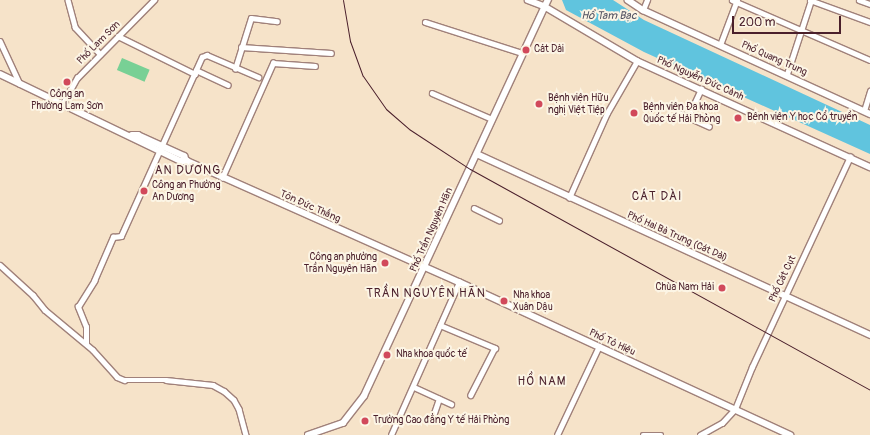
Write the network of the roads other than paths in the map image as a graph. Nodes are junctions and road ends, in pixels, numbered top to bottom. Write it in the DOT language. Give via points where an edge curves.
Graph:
graph roads {
  1 [pos="68,0"];
  2 [pos="154,0"];
  3 [pos="528,0"];
  4 [pos="548,0"];
  5 [pos="628,0"];
  6 [pos="647,0"];
  7 [pos="810,0"];
  8 [pos="860,0"];
  9 [pos="735,1"];
  10 [pos="870,4"];
  11 [pos="544,6"];
  12 [pos="643,10"];
  13 [pos="277,21"];
  14 [pos="425,22"];
  15 [pos="870,22"];
  16 [pos="801,31"];
  17 [pos="118,36"];
  18 [pos="0,41"];
  19 [pos="720,45"];
  20 [pos="241,47"];
  21 [pos="331,53"];
  22 [pos="522,53"];
  23 [pos="100,54"];
  24 [pos="870,60"];
  25 [pos="637,61"];
  26 [pos="315,66"];
  27 [pos="236,69"];
  28 [pos="195,72"];
  29 [pos="0,74"];
  30 [pos="787,74"];
  31 [pos="258,78"];
  32 [pos="20,84"];
  33 [pos="228,85"];
  34 [pos="701,89"];
  35 [pos="870,91"];
  36 [pos="432,93"];
  37 [pos="63,103"];
  38 [pos="864,111"];
  39 [pos="677,112"];
  40 [pos="870,114"];
  41 [pos="688,117"];
  42 [pos="492,119"];
  43 [pos="709,126"];
  44 [pos="160,148"];
  45 [pos="477,154"];
  46 [pos="850,157"];
  47 [pos="870,167"];
  48 [pos="222,178"];
  49 [pos="569,198"];
  50 [pos="474,208"];
  51 [pos="499,220"];
  52 [pos="0,265"];
  53 [pos="425,268"];
  54 [pos="459,282"];
  55 [pos="785,296"];
  56 [pos="440,325"];
  57 [pos="870,335"];
  58 [pos="86,343"];
  59 [pos="598,346"];
  60 [pos="414,387"];
  61 [pos="472,395"];
  62 [pos="439,399"];
  63 [pos="451,404"];
  64 [pos="735,409"];
  65 [pos="432,419"];
  66 [pos="246,435"];
  67 [pos="308,435"];
  68 [pos="391,435"];
  69 [pos="557,435"];
  70 [pos="643,435"];
  71 [pos="662,435"];
  72 [pos="700,435"];
  73 [pos="790,435"];
  1 -- 23 [label="street" via="75,27"];
  2 -- 17 [label="street, Phố Lam Sơn"];
  3 -- 11 [label="main road, Phố Nguyễn Đức Cảnh"];
  4 -- 11 [label="main road, Phố Trần Nguyên Hãn"];
  5 -- 12 [label="main road, Phố Quang Trung"];
  6 -- 12 [label="street"];
  7 -- 15 [label="street"];
  7 -- 16 [label="street"];
  8 -- 10 [label="street"];
  9 -- 16 [label="street"];
  9 -- 19 [label="street"];
  11 -- 22 [label="main road, Phố Trần Nguyên Hãn"];
  11 -- 25 [label="main road, Phố Nguyễn Đức Cảnh"];
  12 -- 19 [label="main road, Phố Quang Trung"];
  13 -- 20 [label="street" via="251,18"];
  14 -- 22 [label="street"];
  16 -- 24 [label="street"];
  16 -- 30 [label="street"];
  17 -- 23 [label="street, Phố Lam Sơn"];
  17 -- 28 [label="street"];
  18 -- 32 [label="street"];
  19 -- 30 [label="main road, Phố Quang Trung"];
  20 -- 21 [label="street"];
  20 -- 27 [label="street"];
  22 -- 42 [label="main road, Phố Trần Nguyên Hãn"];
  23 -- 37 [label="street, Phố Lam Sơn" via="77,78"];
  25 -- 34 [label="main road, Phố Nguyễn Đức Cảnh"];
  25 -- 49 [label="street" via="607,114"];
  26 -- 48 [label="street" via="273,63"];
  27 -- 28 [label="street" via="207,55 202,57"];
  27 -- 31 [label="street"];
  28 -- 33 [label="street"];
  28 -- 44 [label="street"];
  29 -- 32 [label="main road, Tôn Đức Thắng"];
  30 -- 38 [label="main road, Phố Quang Trung"];
  32 -- 37 [label="main road, Tôn Đức Thắng"];
  34 -- 41 [label="street"];
  34 -- 46 [label="main road, Phố Nguyễn Đức Cảnh"];
  35 -- 38 [label="street"];
  36 -- 42 [label="street"];
  37 -- 44 [label="main road, Tôn Đức Thắng" via="132,135 138,135"];
  38 -- 40 [label="main road, Phố Quang Trung"];
  39 -- 41 [label="street"];
  41 -- 43 [label="street"];
  42 -- 45 [label="main road, Phố Trần Nguyên Hãn"];
  44 -- 48 [label="main road, Tôn Đức Thắng" via="184,156 187,161"];
  44 -- 58 [label="street" via="121,236 114,237 94,281 78,306 86,327"];
  45 -- 49 [label="main road, Phố Hai Bà Trưng (Cát Dài)"];
  45 -- 53 [label="main road, Phố Trần Nguyên Hãn"];
  46 -- 47 [label="main road, Phố Nguyễn Đức Cảnh"];
  46 -- 55 [label="street, Phố Cát Cụt"];
  48 -- 53 [label="main road, Tôn Đức Thắng"];
  49 -- 55 [label="main road, Phố Hai Bà Trưng (Cát Dài)"];
  50 -- 51 [label="street"];
  52 -- 58 [label="street" via="33,295 45,310"];
  53 -- 54 [label="main road, Phố Tô Hiệu"];
  53 -- 67 [label="main road, Phố Trần Nguyên Hãn" via="364,396 353,413 343,423"];
  54 -- 56 [label="street"];
  54 -- 59 [label="main road, Phố Tô Hiệu"];
  55 -- 57 [label="main road, Phố Hai Bà Trưng (Cát Dài)"];
  55 -- 64 [label="street, Phố Cát Cụt"];
  56 -- 60 [label="street"];
  56 -- 61 [label="street" via="495,348"];
  58 -- 66 [label="street" via="108,370 124,380 190,382 213,385 224,391 239,409"];
  59 -- 64 [label="main road, Phố Tô Hiệu"];
  59 -- 69 [label="street"];
  60 -- 62 [label="street"];
  60 -- 68 [label="street"];
  62 -- 63 [label="street"];
  62 -- 65 [label="street"];
  64 -- 72 [label="street, Phố Cát Cụt" via="722,423"];
  64 -- 73 [label="main road, Phố Tô Hiệu"];
  70 -- 71 [label="street"];
}
